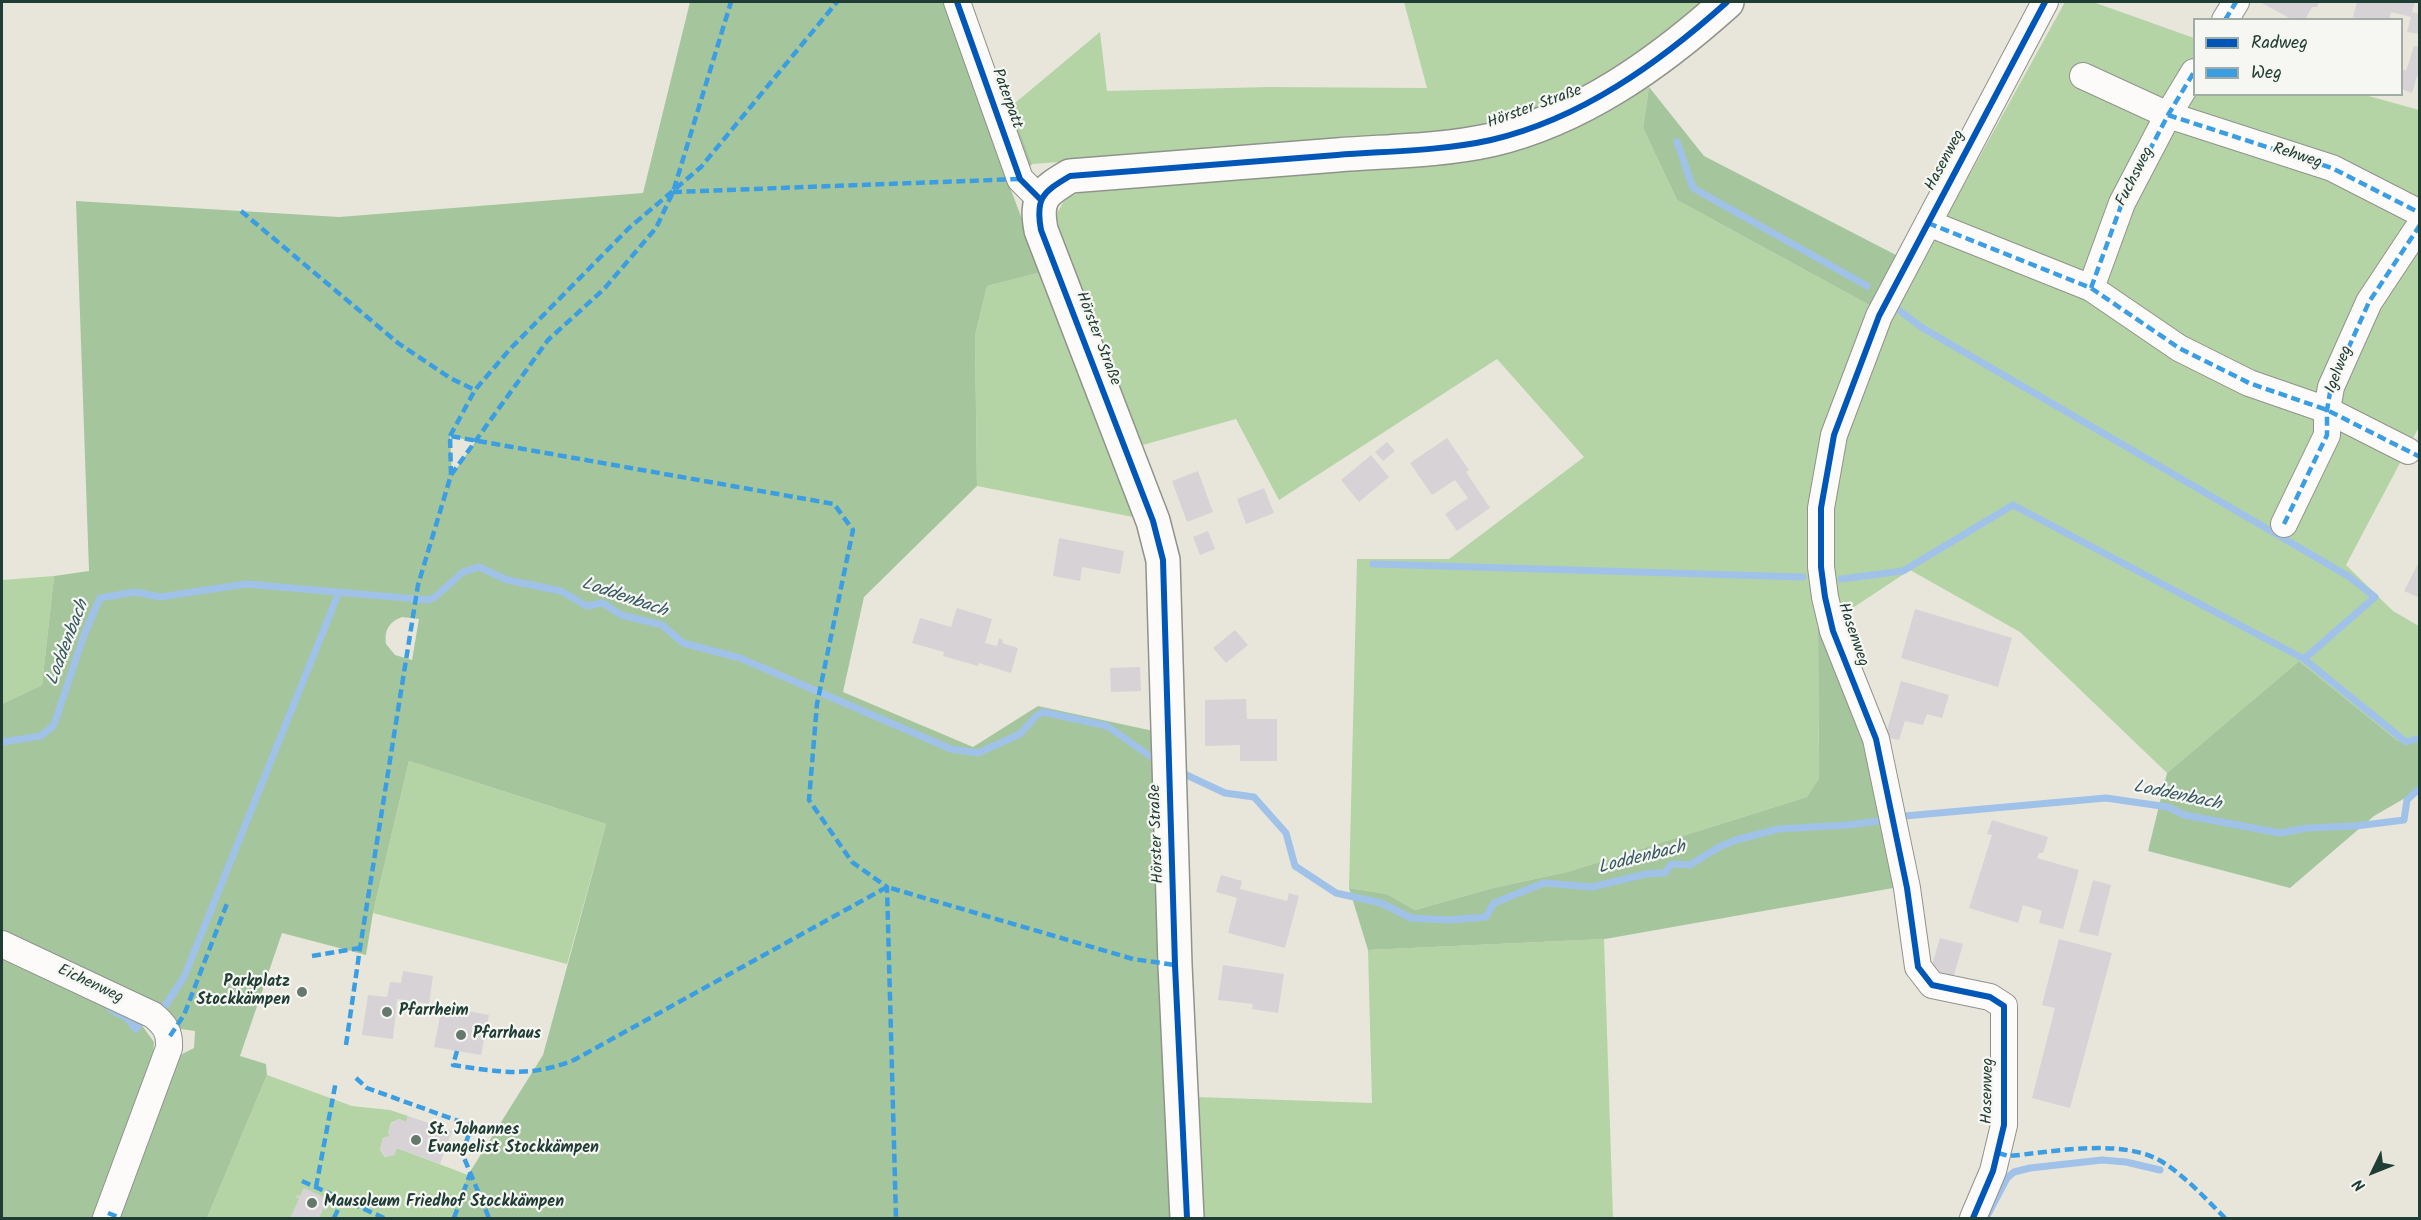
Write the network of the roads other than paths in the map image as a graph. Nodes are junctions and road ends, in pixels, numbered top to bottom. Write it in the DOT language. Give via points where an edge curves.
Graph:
graph roads {
  1 [pos="957,2"];
  2 [pos="1726,2"];
  3 [pos="2045,2"];
  4 [pos="2235,2"];
  5 [pos="2226,18"];
  6 [pos="2193,74"];
  7 [pos="2083,76"];
  8 [pos="2168,115"];
  9 [pos="1040,199"];
  10 [pos="2420,213"];
  11 [pos="1929,223"];
  12 [pos="2420,225"];
  13 [pos="2091,288"];
  14 [pos="2327,410"];
  15 [pos="2408,451"];
  16 [pos="2284,524"];
  17 [pos="2,944"];
  18 [pos="106,1218"];
  19 [pos="1187,1218"];
  20 [pos="1973,1218"];
  1 -- 9 [label="street, Paterpatt" via="1020,179"];
  2 -- 9 [label="street, Hörster Straße" via="1638,74 1594,100 1490,140 1070,176"];
  3 -- 11 [label="street, Hasenweg"];
  4 -- 5 [label="street"];
  6 -- 8 [label="street, Fuchsweg"];
  7 -- 8 [label="street, Rehweg"];
  8 -- 10 [label="street, Rehweg" via="2332,168"];
  8 -- 13 [label="street, Fuchsweg" via="2122,203"];
  9 -- 19 [label="street, Hörster Straße" via="1041,230 1153,521 1163,560"];
  11 -- 13 [label="street"];
  11 -- 20 [label="street, Hasenweg" via="1880,316 1834,435 1821,508 1821,567 1833,631 1876,739 1907,888 1918,967 1932,985 1990,997 2004,1006 2004,1125 1993,1171"];
  12 -- 14 [label="street, Igelweg" via="2369,302 2331,387"];
  13 -- 14 [label="street" via="2179,348 2249,383"];
  14 -- 15 [label="street"];
  14 -- 16 [label="street, Igelweg" via="2327,435"];
  17 -- 18 [label="street, Eichenweg" via="153,1015 170,1036 169,1048"];
}
